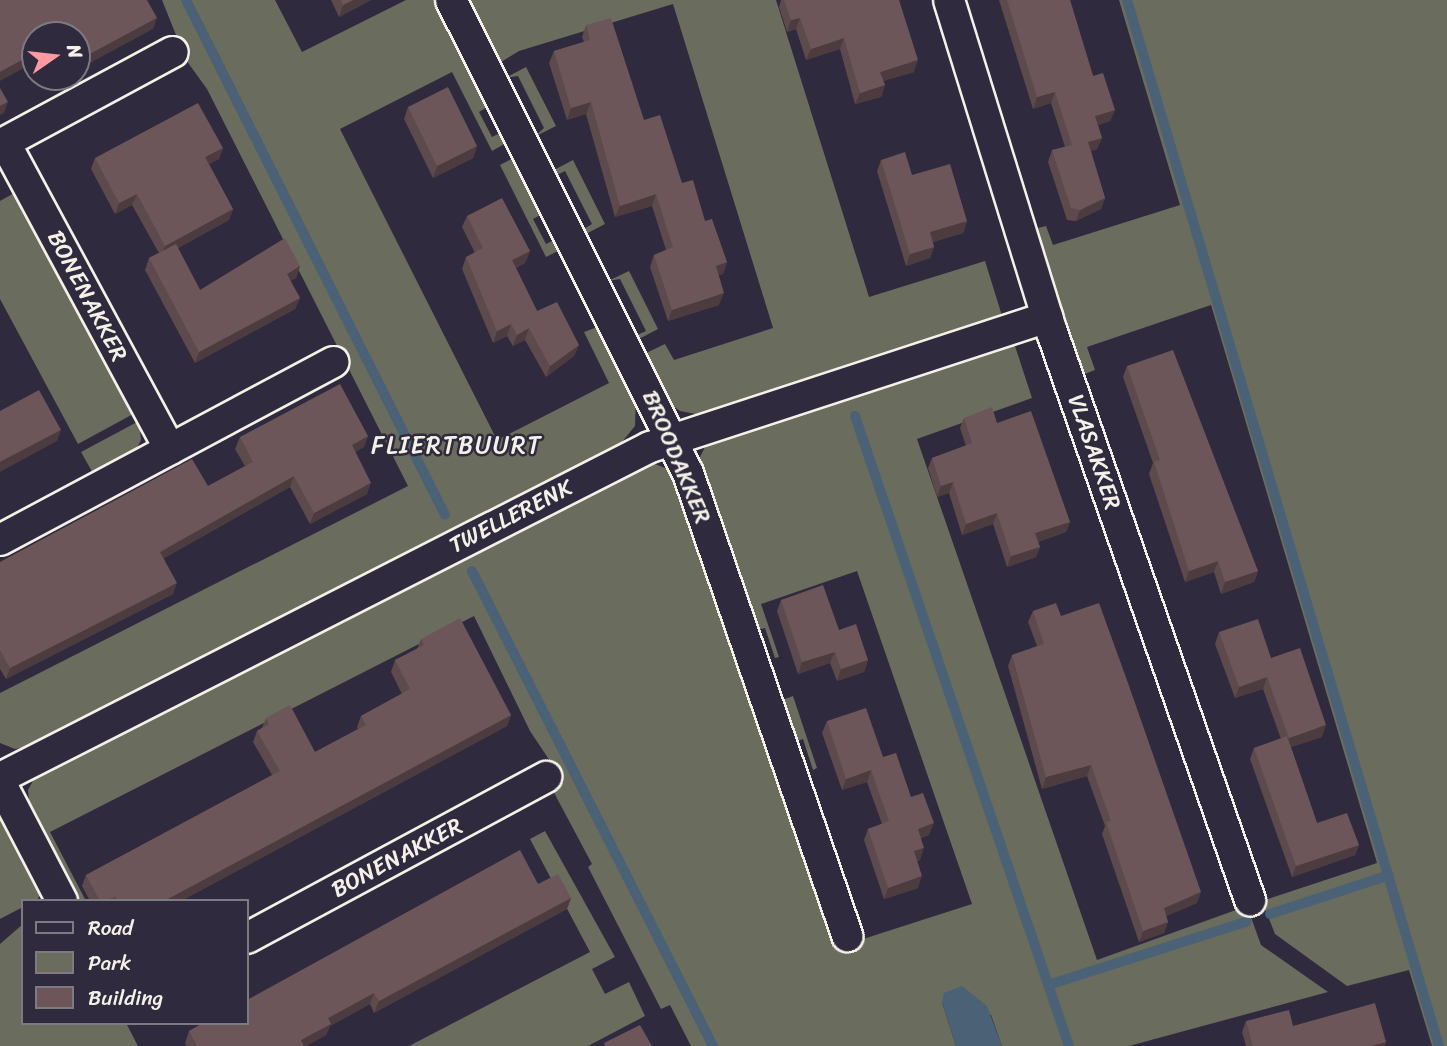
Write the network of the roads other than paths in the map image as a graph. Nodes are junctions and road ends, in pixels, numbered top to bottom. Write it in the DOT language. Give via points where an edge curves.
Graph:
graph roads {
  1 [pos="451,0"];
  2 [pos="949,0"];
  3 [pos="173,52"];
  4 [pos="2,144"];
  5 [pos="1047,317"];
  6 [pos="334,362"];
  7 [pos="673,437"];
  8 [pos="170,449"];
  9 [pos="0,540"];
  10 [pos="546,777"];
  11 [pos="0,780"];
  12 [pos="61,899"];
  13 [pos="1250,900"];
  14 [pos="847,936"];
  15 [pos="248,937"];
  1 -- 7 [label="street, BROODAKKER"];
  2 -- 5 [label="street, VLASAKKER"];
  3 -- 4 [label="street, BONENAKKER"];
  4 -- 8 [label="street, BONENAKKER"];
  5 -- 7 [label="street, TWELLERENK"];
  5 -- 13 [label="street, VLASAKKER"];
  6 -- 8 [label="street"];
  7 -- 11 [label="street, TWELLERENK"];
  7 -- 14 [label="street, BROODAKKER"];
  8 -- 9 [label="street"];
  10 -- 15 [label="street, BONENAKKER"];
  11 -- 12 [label="street"];
}
